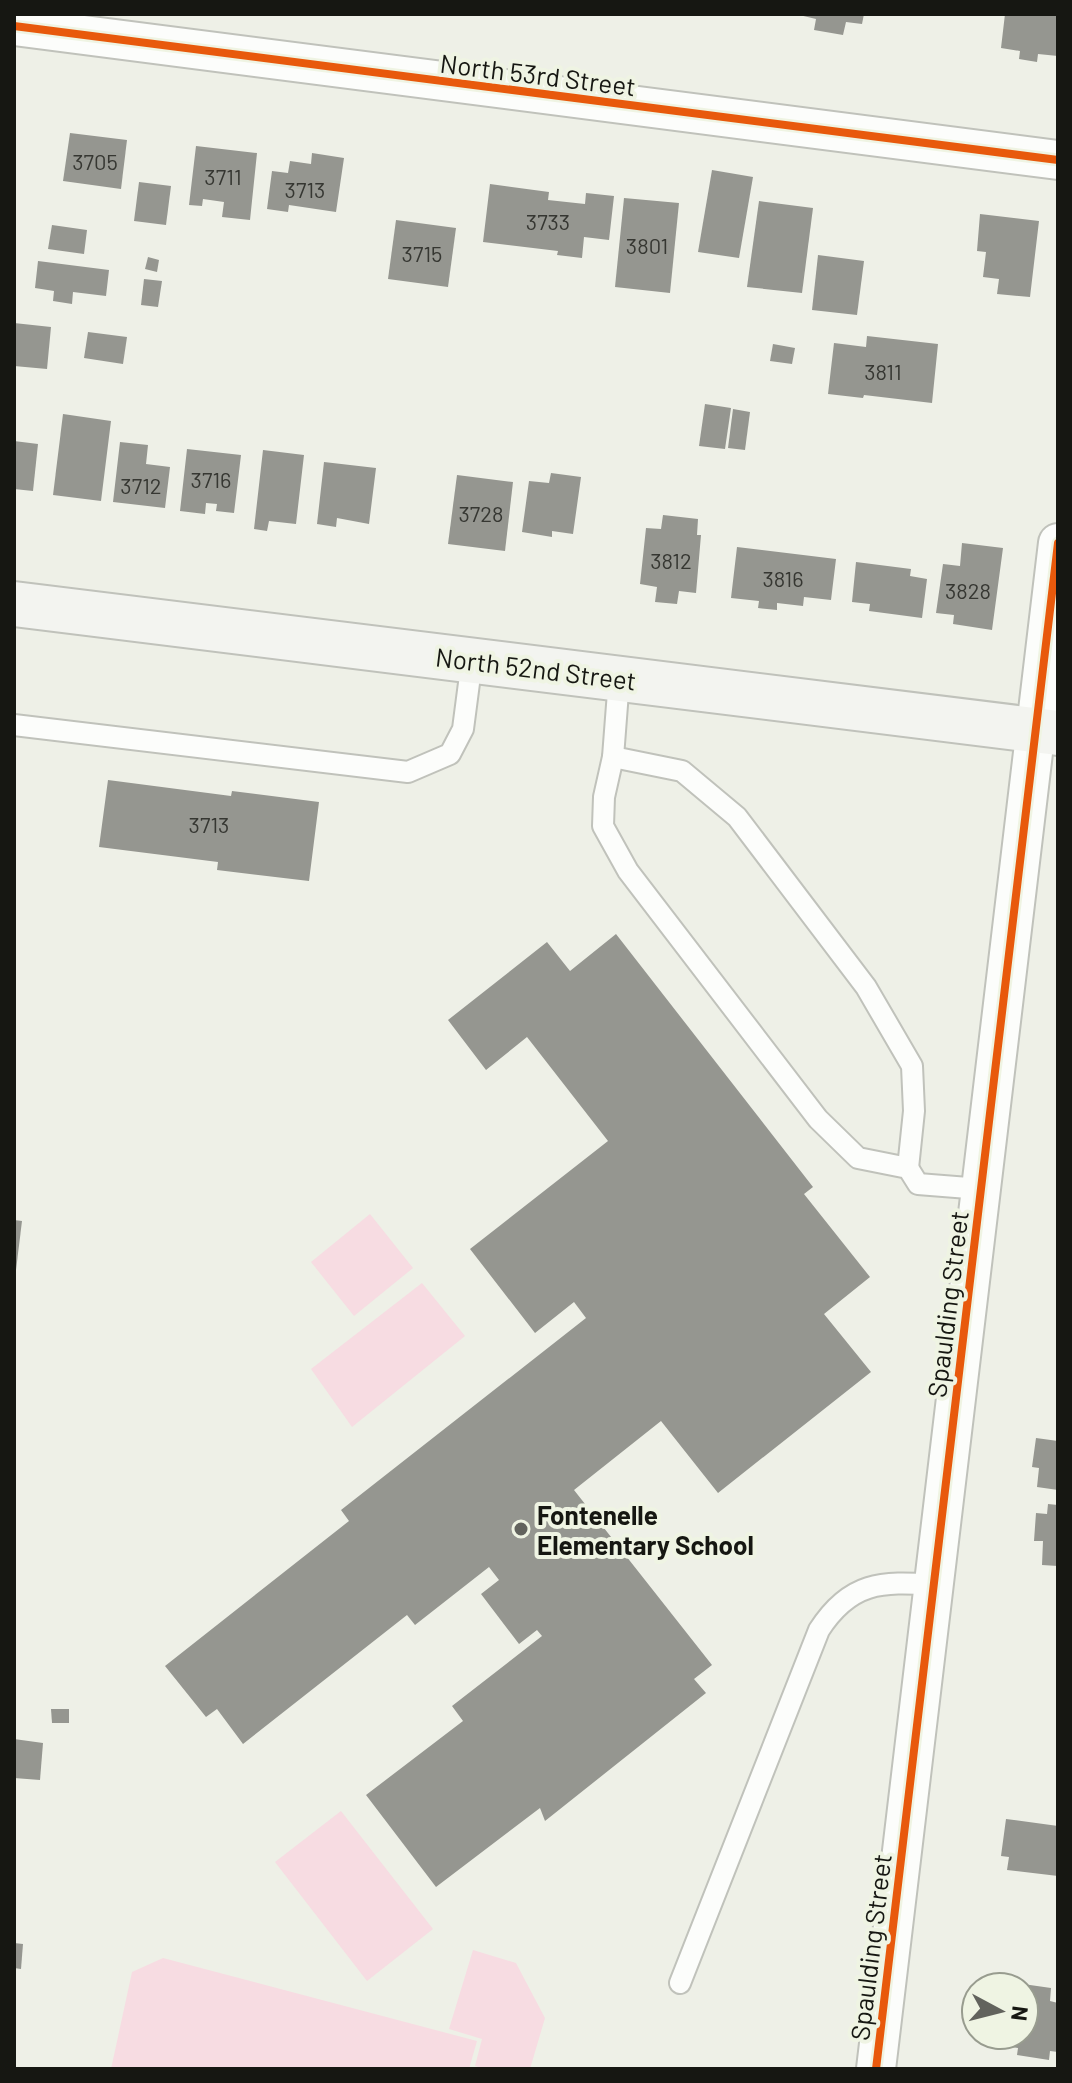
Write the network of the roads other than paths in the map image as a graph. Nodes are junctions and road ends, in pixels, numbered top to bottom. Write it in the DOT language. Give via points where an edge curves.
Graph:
graph roads {
  1 [pos="14,26"];
  2 [pos="1058,160"];
  3 [pos="1058,543"];
  4 [pos="14,604"];
  5 [pos="472,660"];
  6 [pos="619,679"];
  7 [pos="14,725"];
  8 [pos="1047,732"];
  9 [pos="613,757"];
  10 [pos="908,1168"];
  11 [pos="981,1189"];
  12 [pos="934,1585"];
  13 [pos="680,1983"];
  14 [pos="876,2069"];
  1 -- 2 [label="street, North 53rd Street"];
  3 -- 8 [label="street, Spaulding Street"];
  4 -- 5 [label="main road, North 52nd Street"];
  5 -- 6 [label="main road, North 52nd Street"];
  5 -- 7 [label="lane" via="463,729 450,754 408,772"];
  6 -- 8 [label="main road, North 52nd Street"];
  6 -- 9 [label="lane"];
  8 -- 11 [label="street, Spaulding Street"];
  9 -- 10 [label="lane" via="603,826 628,871 818,1119 858,1158"];
  9 -- 10 [label="lane" via="682,771 737,817 866,987 912,1066"];
  10 -- 11 [label="lane" via="918,1184"];
  11 -- 12 [label="street, Spaulding Street"];
  12 -- 13 [label="lane" via="880,1584 857,1592 833,1609 819,1630"];
  12 -- 14 [label="street, Spaulding Street"];
}
